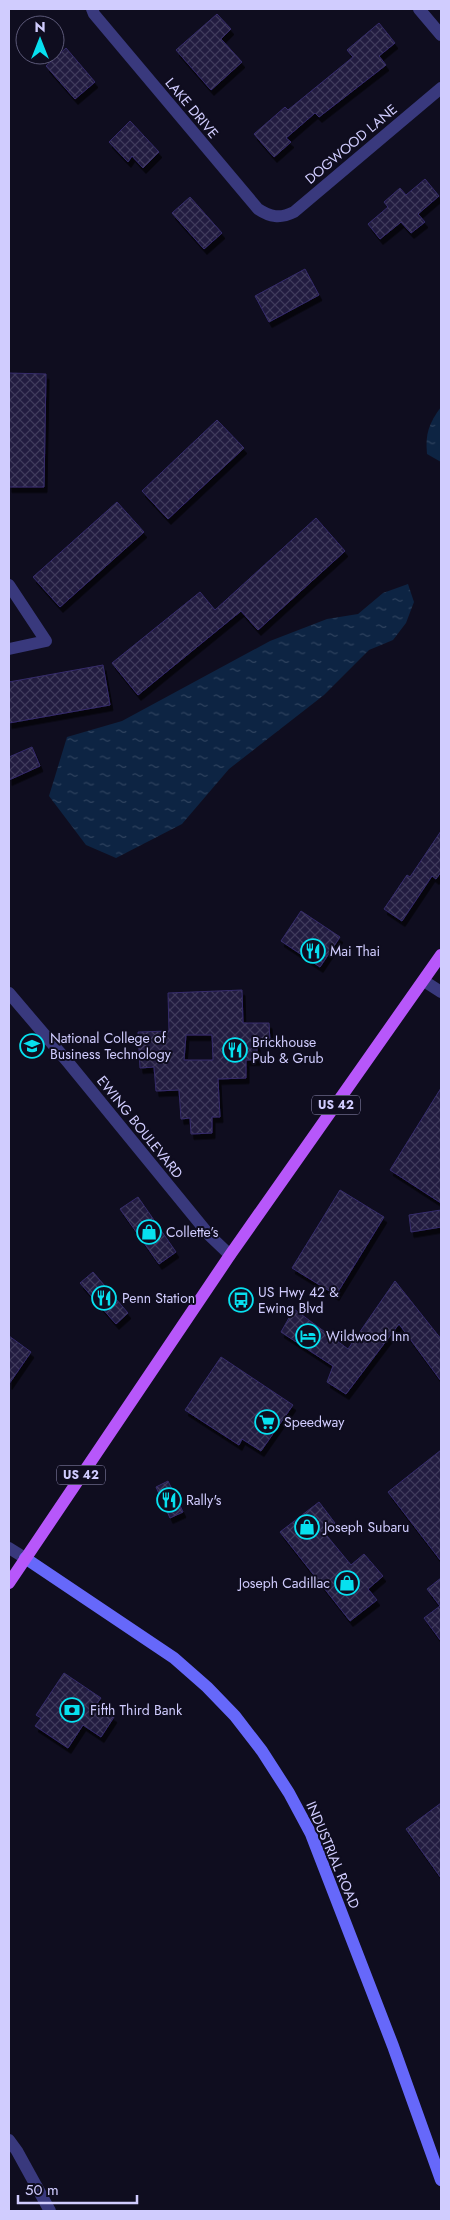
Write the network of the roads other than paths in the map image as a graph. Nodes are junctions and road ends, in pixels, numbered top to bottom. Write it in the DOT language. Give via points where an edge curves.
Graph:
graph roads {
  1 [pos="92,9"];
  2 [pos="419,9"];
  3 [pos="441,35"];
  4 [pos="441,88"];
  5 [pos="277,216"];
  6 [pos="9,585"];
  7 [pos="9,649"];
  8 [pos="441,955"];
  9 [pos="424,981"];
  10 [pos="9,992"];
  11 [pos="441,992"];
  12 [pos="230,1255"];
  13 [pos="9,1548"];
  14 [pos="26,1558"];
  15 [pos="9,1583"];
  16 [pos="9,2140"];
  17 [pos="441,2180"];
  18 [pos="50,2211"];
  1 -- 5 [label="street, LAKE DRIVE" via="258,209 267,215"];
  2 -- 3 [label="street"];
  4 -- 5 [label="street, DOGWOOD LANE" via="294,212"];
  6 -- 7 [label="street" via="46,641"];
  8 -- 9 [label="main road, US 42"];
  9 -- 11 [label="street"];
  9 -- 12 [label="main road, US 42"];
  10 -- 12 [label="street, EWING BOULEVARD" via="210,1236"];
  12 -- 14 [label="main road, US 42"];
  13 -- 14 [label="street"];
  14 -- 15 [label="main road, US 42"];
  14 -- 17 [label="main road, INDUSTRIAL ROAD" via="174,1658 236,1716 262,1751 311,1834"];
  16 -- 18 [label="street"];
}
